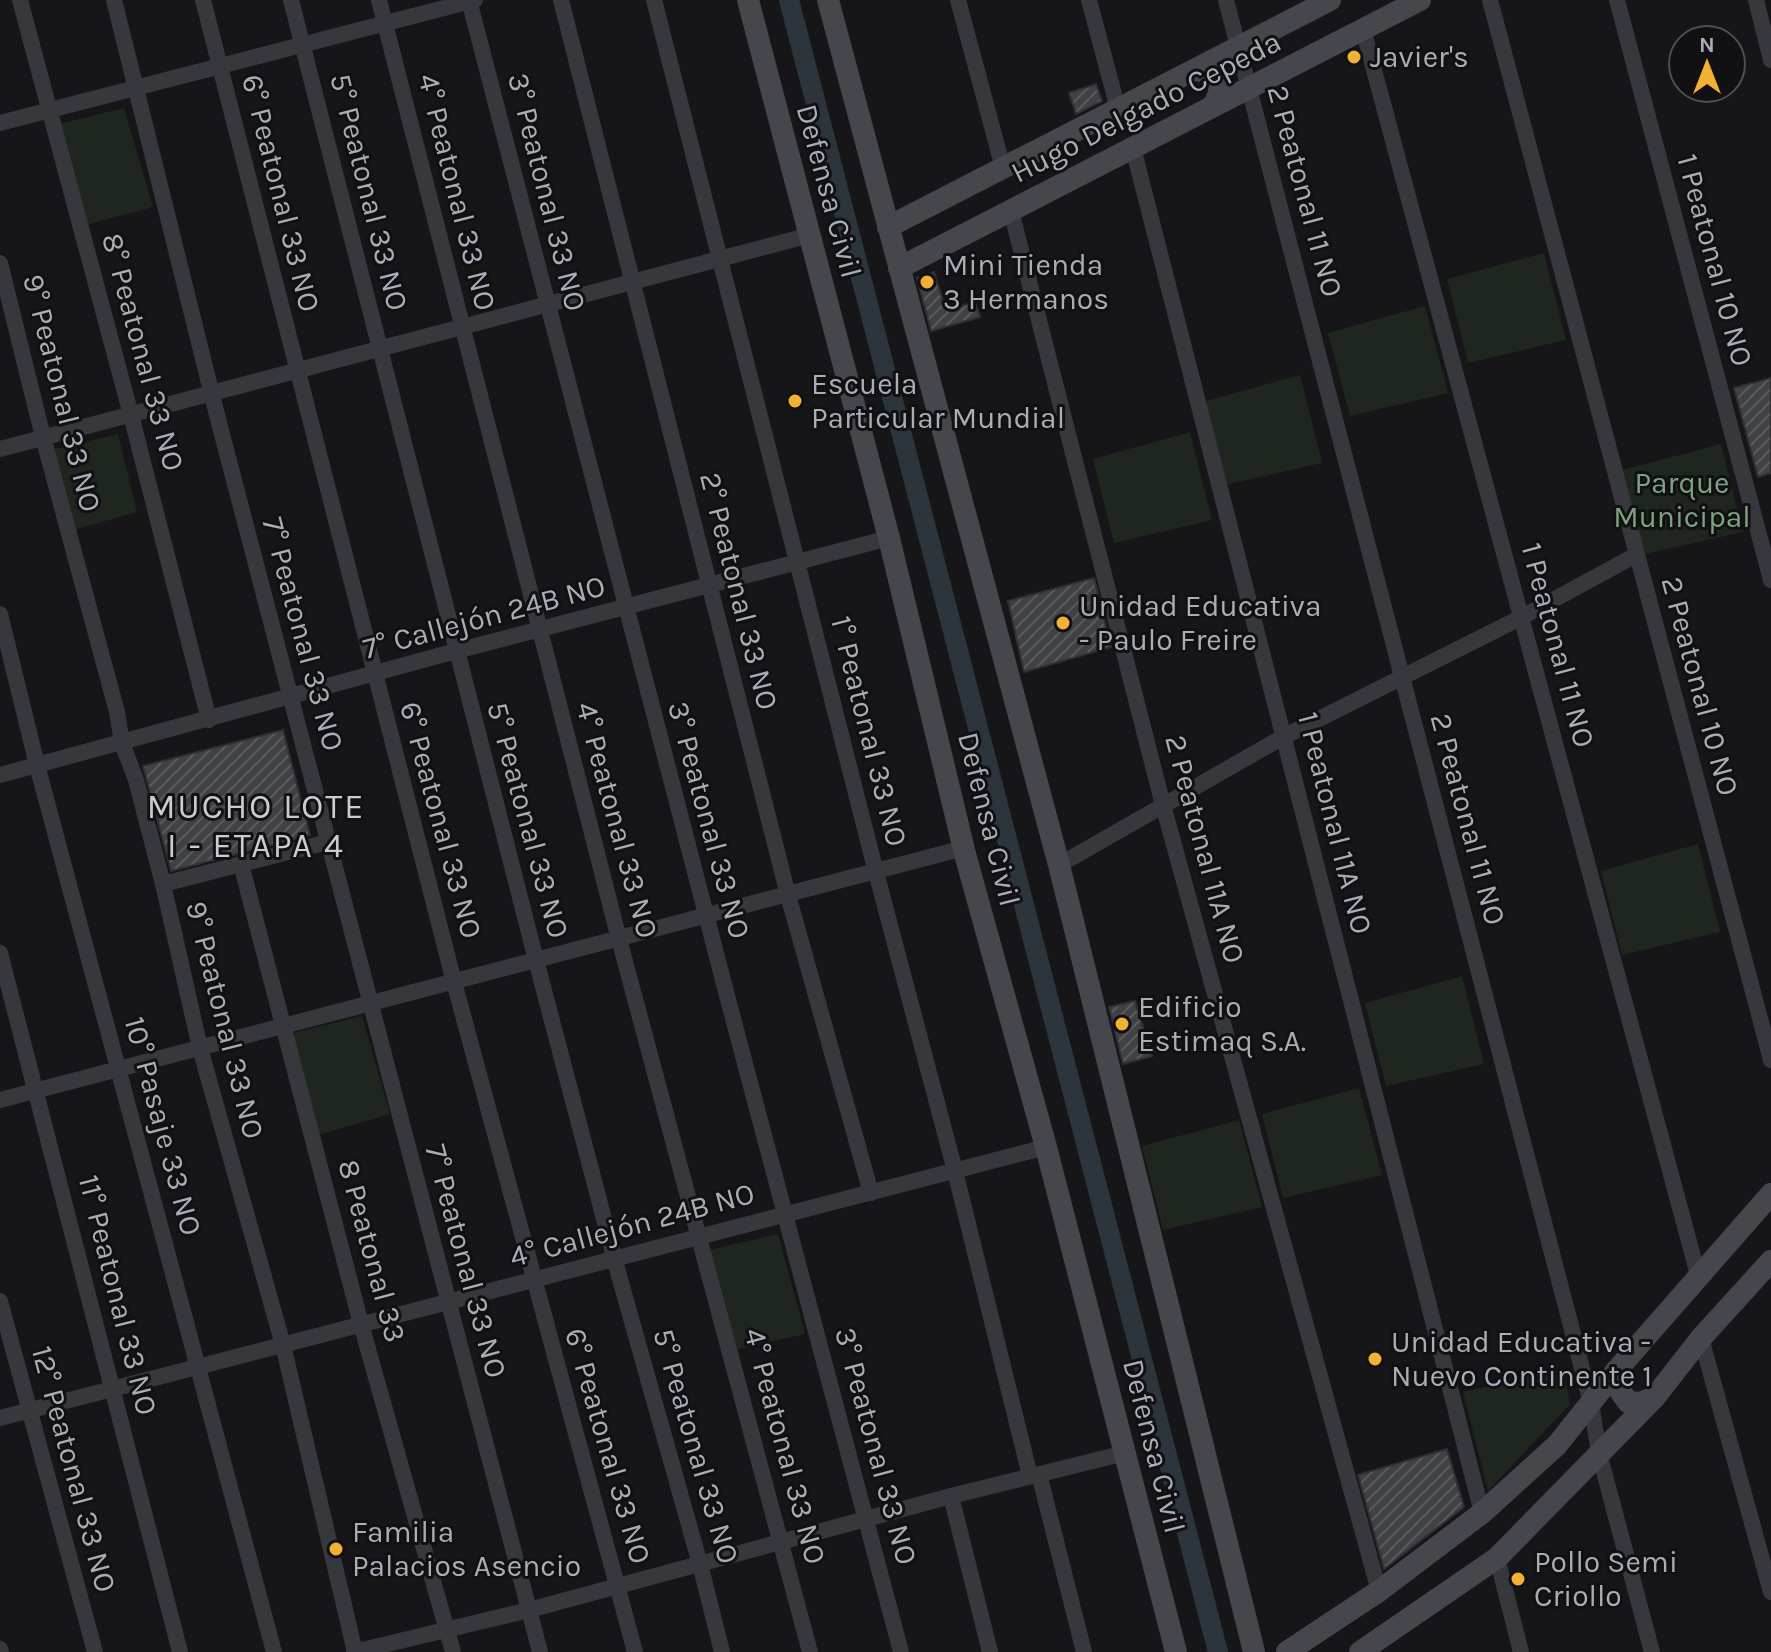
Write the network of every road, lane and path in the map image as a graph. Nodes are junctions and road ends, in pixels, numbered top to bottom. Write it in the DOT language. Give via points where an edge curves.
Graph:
graph roads {
  1 [pos="20,0"];
  2 [pos="114,0"];
  3 [pos="203,0"];
  4 [pos="291,0"];
  5 [pos="379,0"];
  6 [pos="471,0"];
  7 [pos="561,0"];
  8 [pos="654,0"];
  9 [pos="748,0"];
  10 [pos="828,0"];
  11 [pos="958,0"];
  12 [pos="1089,0"];
  13 [pos="1226,0"];
  14 [pos="1330,0"];
  15 [pos="1420,0"];
  16 [pos="1490,0"];
  17 [pos="1617,0"];
  18 [pos="1756,0"];
  19 [pos="385,23"];
  20 [pos="1274,29"];
  21 [pos="1363,29"];
  22 [pos="303,45"];
  23 [pos="1238,47"];
  24 [pos="1771,60"];
  25 [pos="1295,64"];
  26 [pos="220,66"];
  27 [pos="1195,70"];
  28 [pos="136,88"];
  29 [pos="1249,88"];
  30 [pos="1212,107"];
  31 [pos="1118,109"];
  32 [pos="49,110"];
  33 [pos="0,123"];
  34 [pos="1133,148"];
  35 [pos="1003,168"];
  36 [pos="1011,211"];
  37 [pos="888,227"];
  38 [pos="810,235"];
  39 [pos="720,260"];
  40 [pos="0,263"];
  41 [pos="899,268"];
  42 [pos="632,282"];
  43 [pos="547,305"];
  44 [pos="462,327"];
  45 [pos="380,349"];
  46 [pos="297,371"];
  47 [pos="214,393"];
  48 [pos="131,415"];
  49 [pos="43,437"];
  50 [pos="0,449"];
  51 [pos="889,538"];
  52 [pos="1636,555"];
  53 [pos="797,564"];
  54 [pos="1771,580"];
  55 [pos="709,586"];
  56 [pos="625,609"];
  57 [pos="0,614"];
  58 [pos="1522,617"];
  59 [pos="539,631"];
  60 [pos="456,651"];
  61 [pos="374,675"];
  62 [pos="1402,678"];
  63 [pos="291,698"];
  64 [pos="209,720"];
  65 [pos="1283,737"];
  66 [pos="122,743"];
  67 [pos="37,765"];
  68 [pos="0,775"];
  69 [pos="1163,805"];
  70 [pos="328,842"];
  71 [pos="964,848"];
  72 [pos="241,864"];
  73 [pos="1059,865"];
  74 [pos="876,872"];
  75 [pos="163,884"];
  76 [pos="788,895"];
  77 [pos="704,917"];
  78 [pos="619,939"];
  79 [pos="0,953"];
  80 [pos="536,960"];
  81 [pos="454,982"];
  82 [pos="370,1003"];
  83 [pos="284,1026"];
  84 [pos="200,1048"];
  85 [pos="1771,1060"];
  86 [pos="120,1069"];
  87 [pos="36,1090"];
  88 [pos="0,1100"];
  89 [pos="1046,1147"];
  90 [pos="955,1171"];
  91 [pos="871,1193"];
  92 [pos="1771,1194"];
  93 [pos="786,1213"];
  94 [pos="701,1238"];
  95 [pos="615,1258"];
  96 [pos="1771,1261"];
  97 [pos="1698,1275"];
  98 [pos="533,1280"];
  99 [pos="0,1301"];
  100 [pos="448,1302"];
  101 [pos="361,1324"];
  102 [pos="1701,1338"];
  103 [pos="283,1345"];
  104 [pos="197,1367"];
  105 [pos="1616,1371"];
  106 [pos="113,1389"];
  107 [pos="1655,1397"];
  108 [pos="1591,1403"];
  109 [pos="31,1410"];
  110 [pos="0,1418"];
  111 [pos="1557,1445"];
  112 [pos="1125,1453"];
  113 [pos="1599,1453"];
  114 [pos="1584,1470"];
  115 [pos="1034,1475"];
  116 [pos="951,1496"];
  117 [pos="1482,1513"];
  118 [pos="866,1520"];
  119 [pos="781,1544"];
  120 [pos="1497,1558"];
  121 [pos="700,1564"];
  122 [pos="618,1586"];
  123 [pos="1379,1591"];
  124 [pos="1771,1592"];
  125 [pos="529,1610"];
  126 [pos="448,1630"];
  127 [pos="1371,1649"];
  128 [pos="95,1652"];
  129 [pos="180,1652"];
  130 [pos="274,1652"];
  131 [pos="355,1652"];
  132 [pos="453,1652"];
  133 [pos="540,1652"];
  134 [pos="635,1652"];
  135 [pos="722,1652"];
  136 [pos="810,1652"];
  137 [pos="901,1652"];
  138 [pos="990,1652"];
  139 [pos="1084,1652"];
  140 [pos="1176,1652"];
  141 [pos="1254,1652"];
  142 [pos="1287,1652"];
  143 [pos="1521,1652"];
  144 [pos="1652,1652"];
  1 -- 32 [label="street, 8° Peatonal 33 NO"];
  2 -- 28 [label="street, 7° Peatonal 33 NO"];
  3 -- 26 [label="street, 6° Peatonal 33 NO"];
  4 -- 22 [label="street, 5° Peatonal 33 NO"];
  5 -- 19 [label="street, 4° Peatonal 33 NO"];
  6 -- 19 [label="street"];
  6 -- 43 [label="street, 3° Peatonal 33 NO"];
  7 -- 42 [label="street, 2° Peatonal 33 NO"];
  8 -- 39 [label="street, 1° Peatonal 33 NO"];
  9 -- 38 [label="street, Defensa Civil"];
  10 -- 37 [label="street, Defensa Civil"];
  11 -- 35 [label="street"];
  12 -- 31 [label="street"];
  13 -- 23 [label="street, 2 Peatonal 11 NO"];
  14 -- 20 [label="street, Hugo Delgado Cepeda"];
  15 -- 21 [label="street, Hugo Delgado Cepeda"];
  16 -- 52 [label="street, 2 Peatonal 10 NO"];
  17 -- 54 [label="street, 1 Peatonal 10 NO"];
  18 -- 24 [label="street"];
  19 -- 22 [label="street"];
  19 -- 44 [label="street, 4° Peatonal 33 NO"];
  20 -- 23 [label="street, Hugo Delgado Cepeda"];
  20 -- 25 [label="street" via="1271,56"];
  21 -- 25 [label="street, Hugo Delgado Cepeda"];
  21 -- 58 [label="street, 1 Peatonal 11 NO"];
  22 -- 26 [label="street"];
  22 -- 45 [label="street, 5° Peatonal 33 NO"];
  23 -- 27 [label="street, Hugo Delgado Cepeda"];
  23 -- 29 [label="street, 2 Peatonal 11 NO"];
  25 -- 29 [label="street, Hugo Delgado Cepeda"];
  26 -- 28 [label="street"];
  26 -- 46 [label="street, 6° Peatonal 33 NO"];
  27 -- 30 [label="street" via="1218,79 1219,96"];
  27 -- 31 [label="street, Hugo Delgado Cepeda"];
  28 -- 32 [label="street"];
  28 -- 47 [label="street, 7° Peatonal 33 NO"];
  29 -- 30 [label="street, Hugo Delgado Cepeda"];
  29 -- 62 [label="street, 2 Peatonal 11 NO"];
  30 -- 34 [label="street, Hugo Delgado Cepeda"];
  31 -- 35 [label="street, Hugo Delgado Cepeda"];
  32 -- 33 [label="street"];
  32 -- 48 [label="street, 8° Peatonal 33 NO"];
  34 -- 36 [label="street, Hugo Delgado Cepeda"];
  34 -- 65 [label="street, 1 Peatonal 11A NO"];
  35 -- 37 [label="street, Hugo Delgado Cepeda"];
  36 -- 41 [label="street, Hugo Delgado Cepeda"];
  36 -- 69 [label="street, 2 Peatonal 11A NO"];
  37 -- 41 [label="street, Defensa Civil"];
  38 -- 39 [label="street"];
  38 -- 51 [label="street, Defensa Civil"];
  39 -- 42 [label="street"];
  39 -- 53 [label="street, 1° Peatonal 33 NO"];
  40 -- 49 [label="street, 9° Peatonal 33 NO"];
  41 -- 73 [label="street, Defensa Civil"];
  42 -- 43 [label="street"];
  42 -- 55 [label="street, 2° Peatonal 33 NO"];
  43 -- 44 [label="street"];
  43 -- 56 [label="street, 3° Peatonal 33 NO"];
  44 -- 45 [label="street"];
  44 -- 59 [label="street, 4° Peatonal 33 NO"];
  45 -- 46 [label="street"];
  45 -- 60 [label="street, 5° Peatonal 33 NO"];
  46 -- 47 [label="street"];
  46 -- 61 [label="street, 6° Peatonal 33 NO"];
  47 -- 48 [label="street"];
  47 -- 63 [label="street, 7° Peatonal 33 NO"];
  48 -- 49 [label="street"];
  48 -- 64 [label="street, 8° Peatonal 33 NO"];
  49 -- 50 [label="street"];
  49 -- 66 [label="street, 9° Peatonal 33 NO"];
  51 -- 53 [label="street, 7° Callejón 24B NO"];
  51 -- 71 [label="street, Defensa Civil"];
  52 -- 58 [label="street"];
  52 -- 85 [label="street, 2 Peatonal 10 NO"];
  53 -- 55 [label="street, 7° Callejón 24B NO"];
  53 -- 74 [label="street, 1° Peatonal 33 NO"];
  55 -- 56 [label="street, 7° Callejón 24B NO"];
  55 -- 76 [label="street, 2° Peatonal 33 NO"];
  56 -- 59 [label="street, 7° Callejón 24B NO"];
  56 -- 77 [label="street, 3° Peatonal 33 NO"];
  57 -- 67 [label="street, 10° Pasaje 33 NO"];
  58 -- 62 [label="street"];
  58 -- 97 [label="street, 1 Peatonal 11 NO"];
  59 -- 60 [label="street, 7° Callejón 24B NO"];
  59 -- 78 [label="street, 4° Peatonal 33 NO"];
  60 -- 61 [label="street, 7° Callejón 24B NO"];
  60 -- 80 [label="street, 5° Peatonal 33 NO"];
  61 -- 63 [label="street, 7° Callejón 24B NO"];
  61 -- 81 [label="street, 6° Peatonal 33 NO"];
  62 -- 65 [label="street"];
  62 -- 108 [label="street, 2 Peatonal 11 NO"];
  63 -- 64 [label="street, 7° Callejón 24B NO"];
  63 -- 70 [label="street, 7° Peatonal 33 NO"];
  64 -- 66 [label="street, 7° Callejón 24B NO"];
  65 -- 69 [label="street"];
  65 -- 117 [label="street, 1 Peatonal 11A NO"];
  66 -- 67 [label="street, 7° Callejón 24B NO"];
  66 -- 75 [label="street, 9° Peatonal 33 NO"];
  67 -- 68 [label="street, 7° Callejón 24B NO"];
  67 -- 86 [label="street, 10° Pasaje 33 NO"];
  69 -- 73 [label="street"];
  69 -- 123 [label="street, 2 Peatonal 11A NO"];
  70 -- 72 [label="street"];
  70 -- 82 [label="street, 7° Peatonal 33 NO"];
  71 -- 74 [label="street"];
  71 -- 89 [label="street, Defensa Civil"];
  72 -- 75 [label="street"];
  72 -- 83 [label="street, 8 Peatonal 33"];
  73 -- 141 [label="street, Defensa Civil"];
  74 -- 76 [label="street"];
  74 -- 90 [label="street, 1° Peatonal 33 NO"];
  75 -- 84 [label="street, 9° Peatonal 33 NO"];
  76 -- 77 [label="street"];
  76 -- 91 [label="street, 2° Peatonal 33 NO"];
  77 -- 78 [label="street"];
  77 -- 93 [label="street, 3° Peatonal 33 NO"];
  78 -- 80 [label="street"];
  78 -- 94 [label="street, 4° Peatonal 33 NO"];
  79 -- 87 [label="street, 11° Peatonal 33 NO"];
  80 -- 81 [label="street"];
  80 -- 95 [label="street, 5° Peatonal 33 NO"];
  81 -- 82 [label="street"];
  81 -- 98 [label="street, 6° Peatonal 33 NO"];
  82 -- 83 [label="street"];
  82 -- 100 [label="street, 7° Peatonal 33 NO"];
  83 -- 84 [label="street"];
  83 -- 101 [label="street, 8 Peatonal 33"];
  84 -- 86 [label="street"];
  84 -- 103 [label="street, 9° Peatonal 33 NO"];
  86 -- 87 [label="street"];
  86 -- 104 [label="street, 10° Pasaje 33 NO"];
  87 -- 88 [label="street"];
  87 -- 106 [label="street, 11° Peatonal 33 NO"];
  89 -- 90 [label="street, 4° Callejón 24B NO"];
  89 -- 112 [label="street, Defensa Civil"];
  90 -- 91 [label="street, 4° Callejón 24B NO"];
  90 -- 115 [label="street, 1° Peatonal 33 NO"];
  91 -- 93 [label="street, 4° Callejón 24B NO"];
  92 -- 97 [label="street"];
  93 -- 94 [label="street, 4° Callejón 24B NO"];
  93 -- 118 [label="street, 3° Peatonal 33 NO"];
  94 -- 95 [label="street, 4° Callejón 24B NO"];
  94 -- 119 [label="street, 4° Peatonal 33 NO"];
  95 -- 98 [label="street, 4° Callejón 24B NO"];
  95 -- 121 [label="street, 5° Peatonal 33 NO"];
  96 -- 102 [label="street"];
  97 -- 105 [label="street"];
  98 -- 100 [label="street, 4° Callejón 24B NO"];
  98 -- 122 [label="street, 6° Peatonal 33 NO"];
  99 -- 109 [label="street, 12° Peatonal 33 NO"];
  100 -- 101 [label="street, 4° Callejón 24B NO"];
  100 -- 125 [label="street, 7° Peatonal 33 NO"];
  101 -- 103 [label="street, 4° Callejón 24B NO"];
  101 -- 126 [label="street, 8 Peatonal 33"];
  102 -- 107 [label="street"];
  102 -- 124 [label="street"];
  103 -- 104 [label="street, 4° Callejón 24B NO"];
  103 -- 131 [label="street, 9° Peatonal 33 NO"];
  104 -- 106 [label="street, 4° Callejón 24B NO"];
  104 -- 130 [label="street, 10° Pasaje 33 NO"];
  105 -- 107 [label="street" via="1618,1388 1628,1402"];
  105 -- 108 [label="street"];
  106 -- 109 [label="street, 4° Callejón 24B NO"];
  106 -- 129 [label="street, 11° Peatonal 33 NO"];
  107 -- 113 [label="street"];
  108 -- 111 [label="street"];
  108 -- 113 [label="street, 2 Peatonal 11 NO"];
  109 -- 110 [label="street, 4° Callejón 24B NO"];
  109 -- 128 [label="street, 12° Peatonal 33 NO"];
  111 -- 114 [label="street" via="1570,1441 1581,1447"];
  111 -- 117 [label="street"];
  112 -- 115 [label="street"];
  112 -- 140 [label="street, Defensa Civil"];
  113 -- 114 [label="street"];
  113 -- 144 [label="street, 2 Peatonal 11 NO"];
  114 -- 120 [label="street"];
  115 -- 116 [label="street"];
  115 -- 139 [label="street, 1° Peatonal 33 NO"];
  116 -- 118 [label="street"];
  116 -- 138 [label="street"];
  117 -- 123 [label="street"];
  118 -- 119 [label="street"];
  118 -- 137 [label="street, 3° Peatonal 33 NO"];
  119 -- 121 [label="street"];
  119 -- 136 [label="street, 4° Peatonal 33 NO"];
  120 -- 127 [label="street"];
  120 -- 143 [label="street"];
  121 -- 122 [label="street"];
  121 -- 135 [label="street, 5° Peatonal 33 NO"];
  122 -- 125 [label="street"];
  122 -- 134 [label="street, 6° Peatonal 33 NO"];
  123 -- 142 [label="street"];
  125 -- 126 [label="street"];
  125 -- 133 [label="street, 7° Peatonal 33 NO"];
  126 -- 131 [label="street"];
  126 -- 132 [label="street, 8 Peatonal 33"];
}
